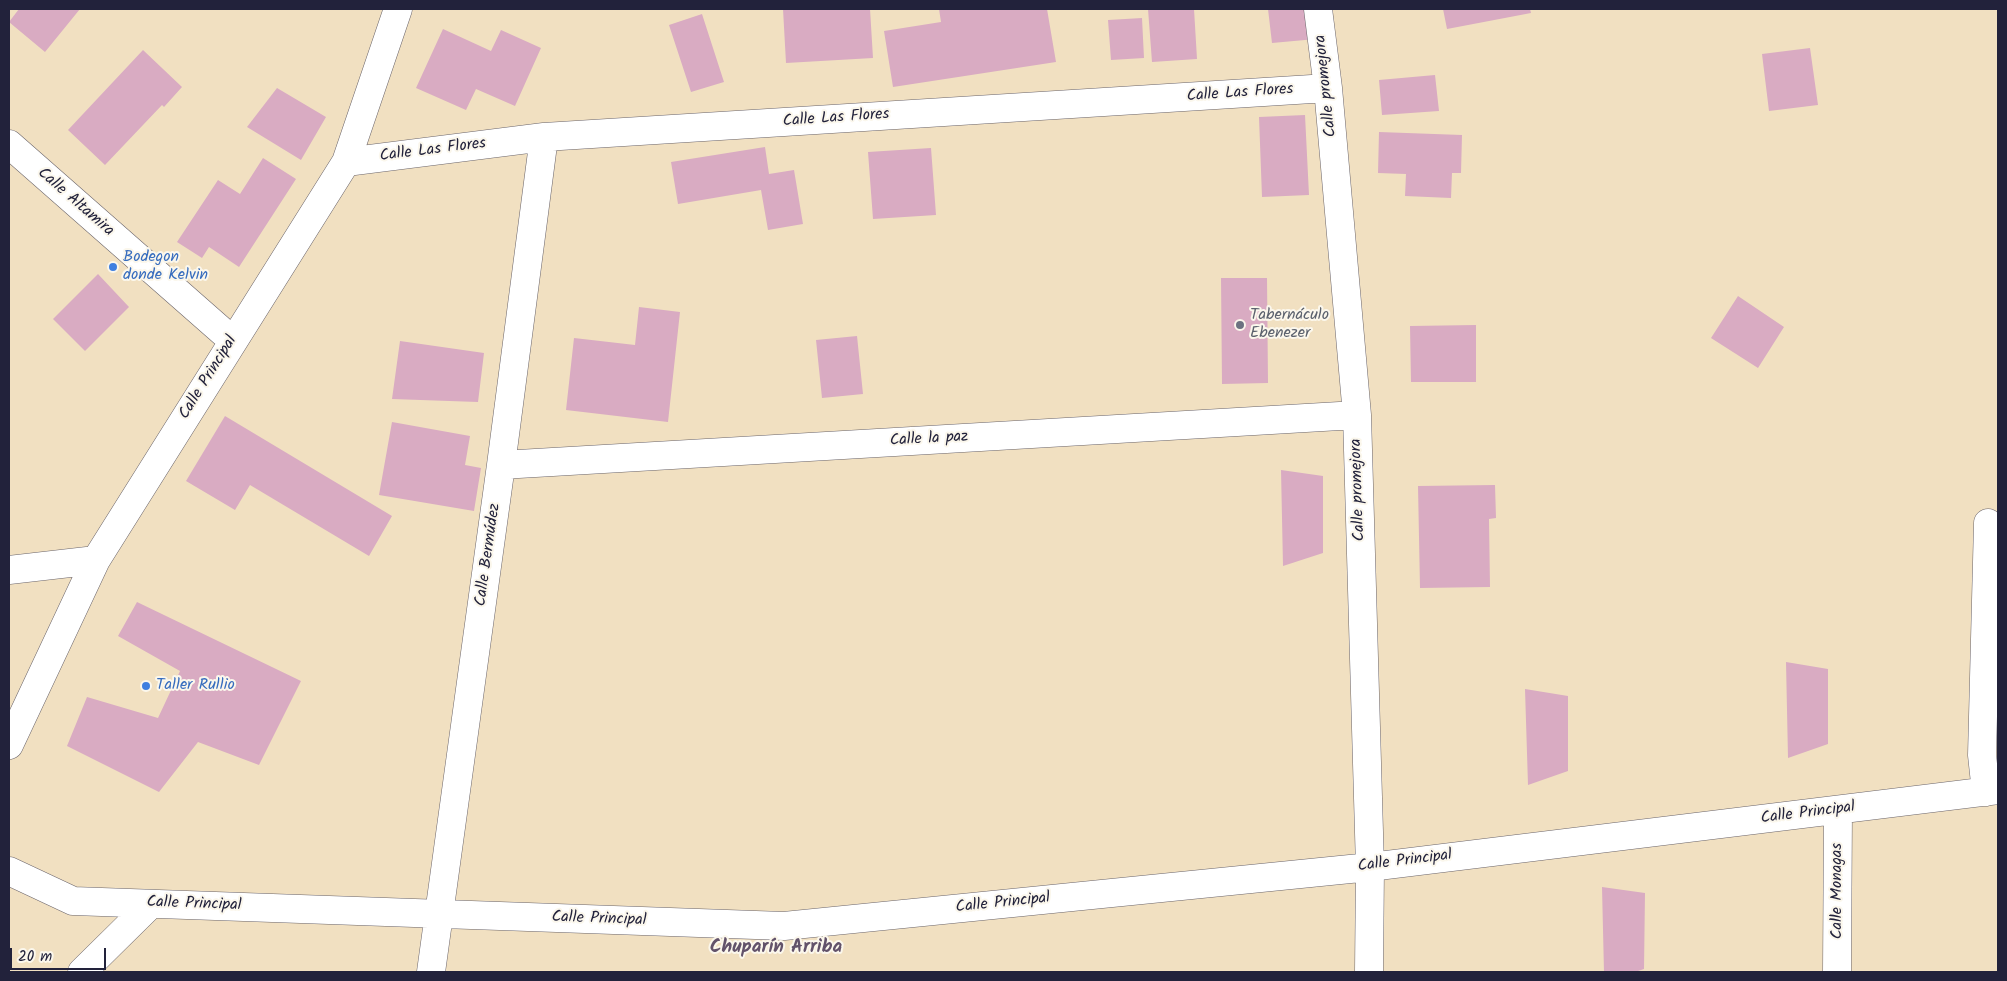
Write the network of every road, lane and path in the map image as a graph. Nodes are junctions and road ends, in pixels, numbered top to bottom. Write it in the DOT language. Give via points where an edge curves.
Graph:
graph roads {
  1 [pos="398,9"];
  2 [pos="1318,9"];
  3 [pos="1328,88"];
  4 [pos="544,137"];
  5 [pos="9,144"];
  6 [pos="346,162"];
  7 [pos="232,340"];
  8 [pos="1357,415"];
  9 [pos="501,465"];
  10 [pos="1988,523"];
  11 [pos="96,560"];
  12 [pos="9,570"];
  13 [pos="9,745"];
  14 [pos="1992,791"];
  15 [pos="1838,810"];
  16 [pos="1370,867"];
  17 [pos="9,871"];
  18 [pos="151,904"];
  19 [pos="438,915"];
  20 [pos="82,972"];
  21 [pos="431,972"];
  22 [pos="1369,972"];
  23 [pos="1838,972"];
  1 -- 6 [label="street, Calle Principal"];
  2 -- 3 [label="street, Calle promejora"];
  3 -- 4 [label="street, Calle Las Flores"];
  3 -- 8 [label="street, Calle promejora"];
  4 -- 6 [label="street, Calle Las Flores"];
  4 -- 9 [label="street, Calle Bermúdez"];
  5 -- 7 [label="street, Calle Altamira"];
  6 -- 7 [label="street, Calle Principal"];
  7 -- 11 [label="street, Calle Principal"];
  8 -- 9 [label="street, Calle la paz"];
  8 -- 16 [label="street, Calle promejora"];
  9 -- 19 [label="street, Calle Bermúdez"];
  10 -- 14 [label="street" via="1982,755"];
  11 -- 12 [label="street"];
  11 -- 13 [label="street, Calle Principal"];
  14 -- 15 [label="street, Calle Principal"];
  15 -- 16 [label="street, Calle Principal"];
  15 -- 23 [label="street, Calle Monagas"];
  16 -- 19 [label="street, Calle Principal" via="784,926"];
  16 -- 22 [label="street, Calle promejora"];
  17 -- 18 [label="street, Calle Principal" via="73,901"];
  18 -- 19 [label="street, Calle Principal"];
  18 -- 20 [label="street"];
  19 -- 21 [label="street, Calle Bermúdez"];
}
